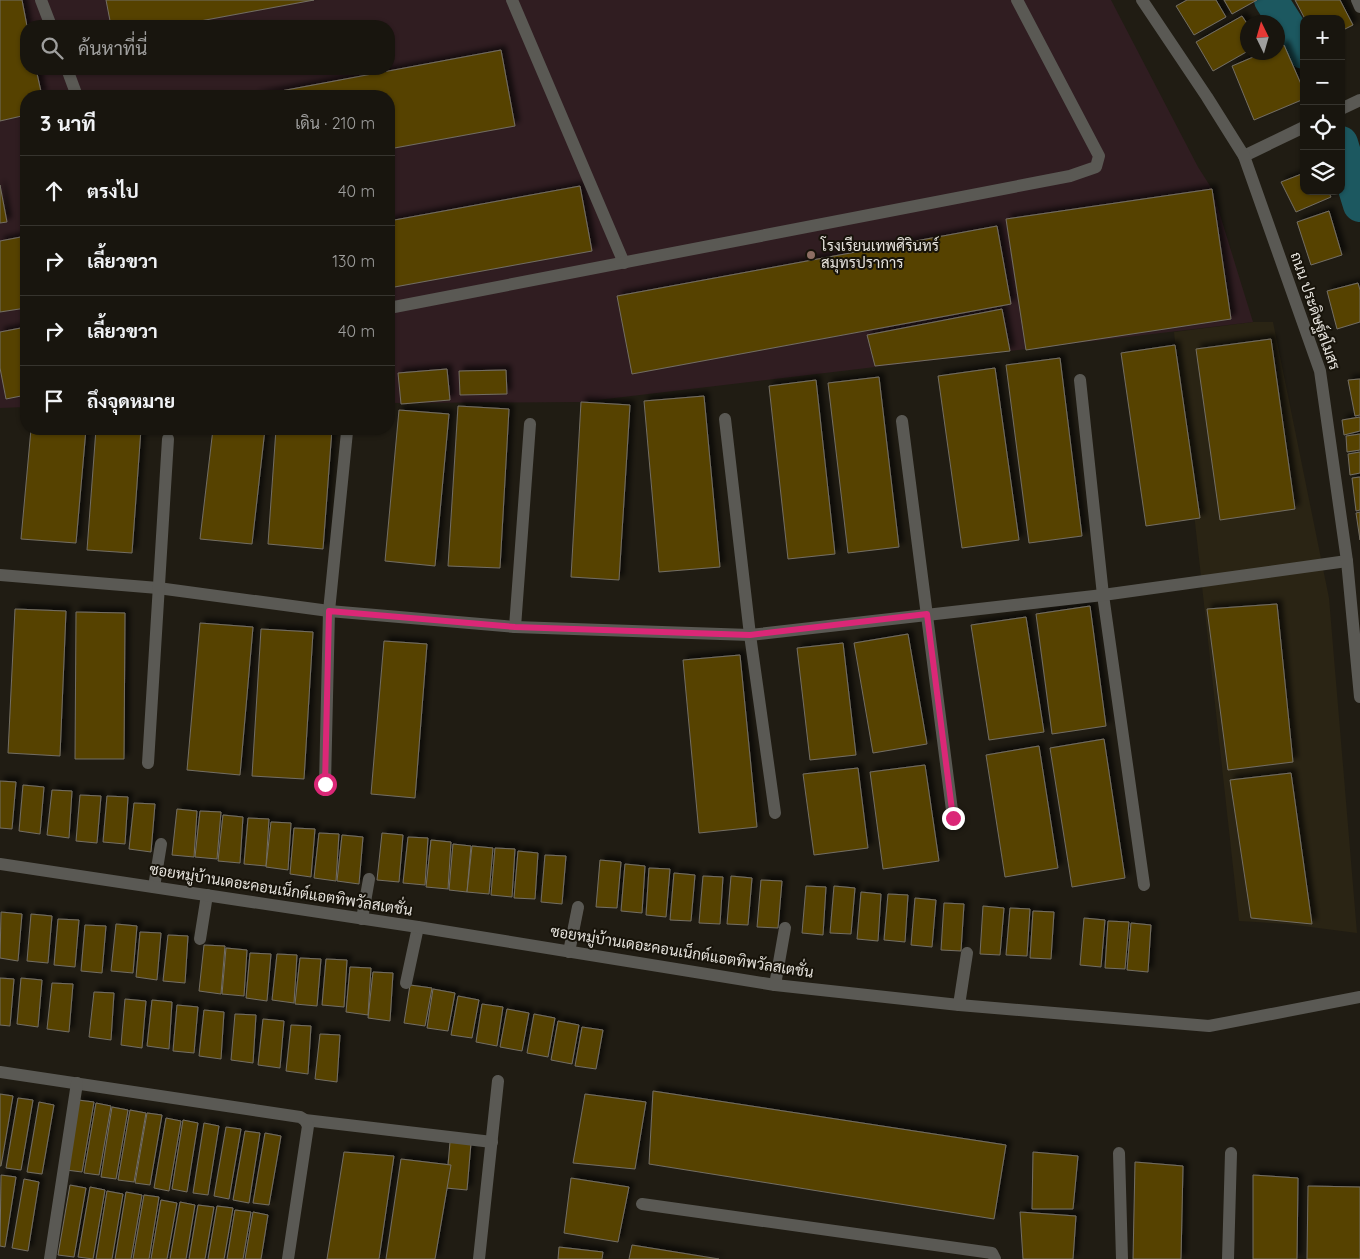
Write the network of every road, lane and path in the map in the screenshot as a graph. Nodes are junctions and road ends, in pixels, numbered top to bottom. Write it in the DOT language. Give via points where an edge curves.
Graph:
graph roads {
  1 [pos="41,0"];
  2 [pos="512,0"];
  3 [pos="1017,0"];
  4 [pos="1142,0"];
  5 [pos="1356,0"];
  6 [pos="1360,7"];
  7 [pos="49,20"];
  8 [pos="69,75"];
  9 [pos="76,90"];
  10 [pos="1360,100"];
  11 [pos="1345,107"];
  12 [pos="1300,128"];
  13 [pos="1244,156"];
  14 [pos="624,263"];
  15 [pos="395,307"];
  16 [pos="1080,380"];
  17 [pos="726,420"];
  18 [pos="902,421"];
  19 [pos="530,424"];
  20 [pos="347,435"];
  21 [pos="168,439"];
  22 [pos="1347,561"];
  23 [pos="0,575"];
  24 [pos="158,588"];
  25 [pos="1104,595"];
  26 [pos="329,611"];
  27 [pos="927,614"];
  28 [pos="515,627"];
  29 [pos="750,635"];
  30 [pos="1359,677"];
  31 [pos="1360,697"];
  32 [pos="148,763"];
  33 [pos="325,784"];
  34 [pos="775,813"];
  35 [pos="953,818"];
  36 [pos="161,844"];
  37 [pos="0,866"];
  38 [pos="369,879"];
  39 [pos="1144,886"];
  40 [pos="154,887"];
  41 [pos="208,895"];
  42 [pos="578,907"];
  43 [pos="362,919"];
  44 [pos="418,927"];
  45 [pos="785,928"];
  46 [pos="200,939"];
  47 [pos="569,952"];
  48 [pos="967,953"];
  49 [pos="406,983"];
  50 [pos="775,985"];
  51 [pos="1360,997"];
  52 [pos="959,1004"];
  53 [pos="0,1072"];
  54 [pos="498,1081"];
  55 [pos="77,1083"];
  56 [pos="304,1120"];
  57 [pos="492,1142"];
  58 [pos="1231,1153"];
  59 [pos="1119,1154"];
  60 [pos="642,1204"];
  61 [pos="50,1259"];
  62 [pos="288,1259"];
  63 [pos="479,1259"];
  64 [pos="995,1259"];
  65 [pos="1122,1259"];
  66 [pos="1228,1259"];
  1 -- 7 [label="street"];
  2 -- 14 [label="street"];
  3 -- 14 [label="street" via="1099,156 1096,167 1070,176"];
  4 -- 13 [label="street, ถนน ประดิษฐ์สโมสร"];
  5 -- 6 [label="street"];
  8 -- 9 [label="street"];
  10 -- 11 [label="street"];
  12 -- 13 [label="street"];
  13 -- 22 [label="street, ถนน ประดิษฐ์สโมสร" via="1320,371"];
  14 -- 15 [label="street"];
  16 -- 25 [label="street"];
  17 -- 29 [label="street"];
  18 -- 27 [label="street"];
  19 -- 28 [label="street"];
  20 -- 26 [label="street"];
  21 -- 24 [label="street"];
  22 -- 25 [label="street"];
  22 -- 30 [label="street, ถนน ประดิษฐ์สโมสร"];
  23 -- 24 [label="street"];
  24 -- 26 [label="street"];
  24 -- 32 [label="street"];
  25 -- 27 [label="street"];
  25 -- 39 [label="street"];
  26 -- 28 [label="street"];
  26 -- 33 [label="street"];
  27 -- 29 [label="street"];
  27 -- 35 [label="street"];
  28 -- 29 [label="street"];
  29 -- 34 [label="street"];
  30 -- 31 [label="street, ถนน ประดิษฐ์สโมสร"];
  36 -- 40 [label="street"];
  37 -- 40 [label="street, ซอยหมู่บ้านเดอะคอนเน็กต์แอตทิพวัลสเตชั่น"];
  38 -- 43 [label="street"];
  40 -- 41 [label="street, ซอยหมู่บ้านเดอะคอนเน็กต์แอตทิพวัลสเตชั่น"];
  41 -- 43 [label="street, ซอยหมู่บ้านเดอะคอนเน็กต์แอตทิพวัลสเตชั่น"];
  41 -- 46 [label="street"];
  42 -- 47 [label="street"];
  43 -- 44 [label="street, ซอยหมู่บ้านเดอะคอนเน็กต์แอตทิพวัลสเตชั่น"];
  44 -- 47 [label="street, ซอยหมู่บ้านเดอะคอนเน็กต์แอตทิพวัลสเตชั่น"];
  44 -- 49 [label="street"];
  45 -- 50 [label="street"];
  47 -- 50 [label="street, ซอยหมู่บ้านเดอะคอนเน็กต์แอตทิพวัลสเตชั่น"];
  48 -- 52 [label="street"];
  50 -- 52 [label="street, ซอยหมู่บ้านเดอะคอนเน็กต์แอตทิพวัลสเตชั่น"];
  51 -- 52 [label="street, ซอยหมู่บ้านเดอะคอนเน็กต์แอตทิพวัลสเตชั่น" via="1209,1026"];
  53 -- 55 [label="street"];
  54 -- 57 [label="street"];
  55 -- 56 [label="street"];
  55 -- 61 [label="street"];
  56 -- 57 [label="street"];
  56 -- 62 [label="street" via="308,1126"];
  57 -- 63 [label="street"];
  58 -- 66 [label="street"];
  59 -- 65 [label="street"];
  60 -- 64 [label="street" via="992,1253"];
}
